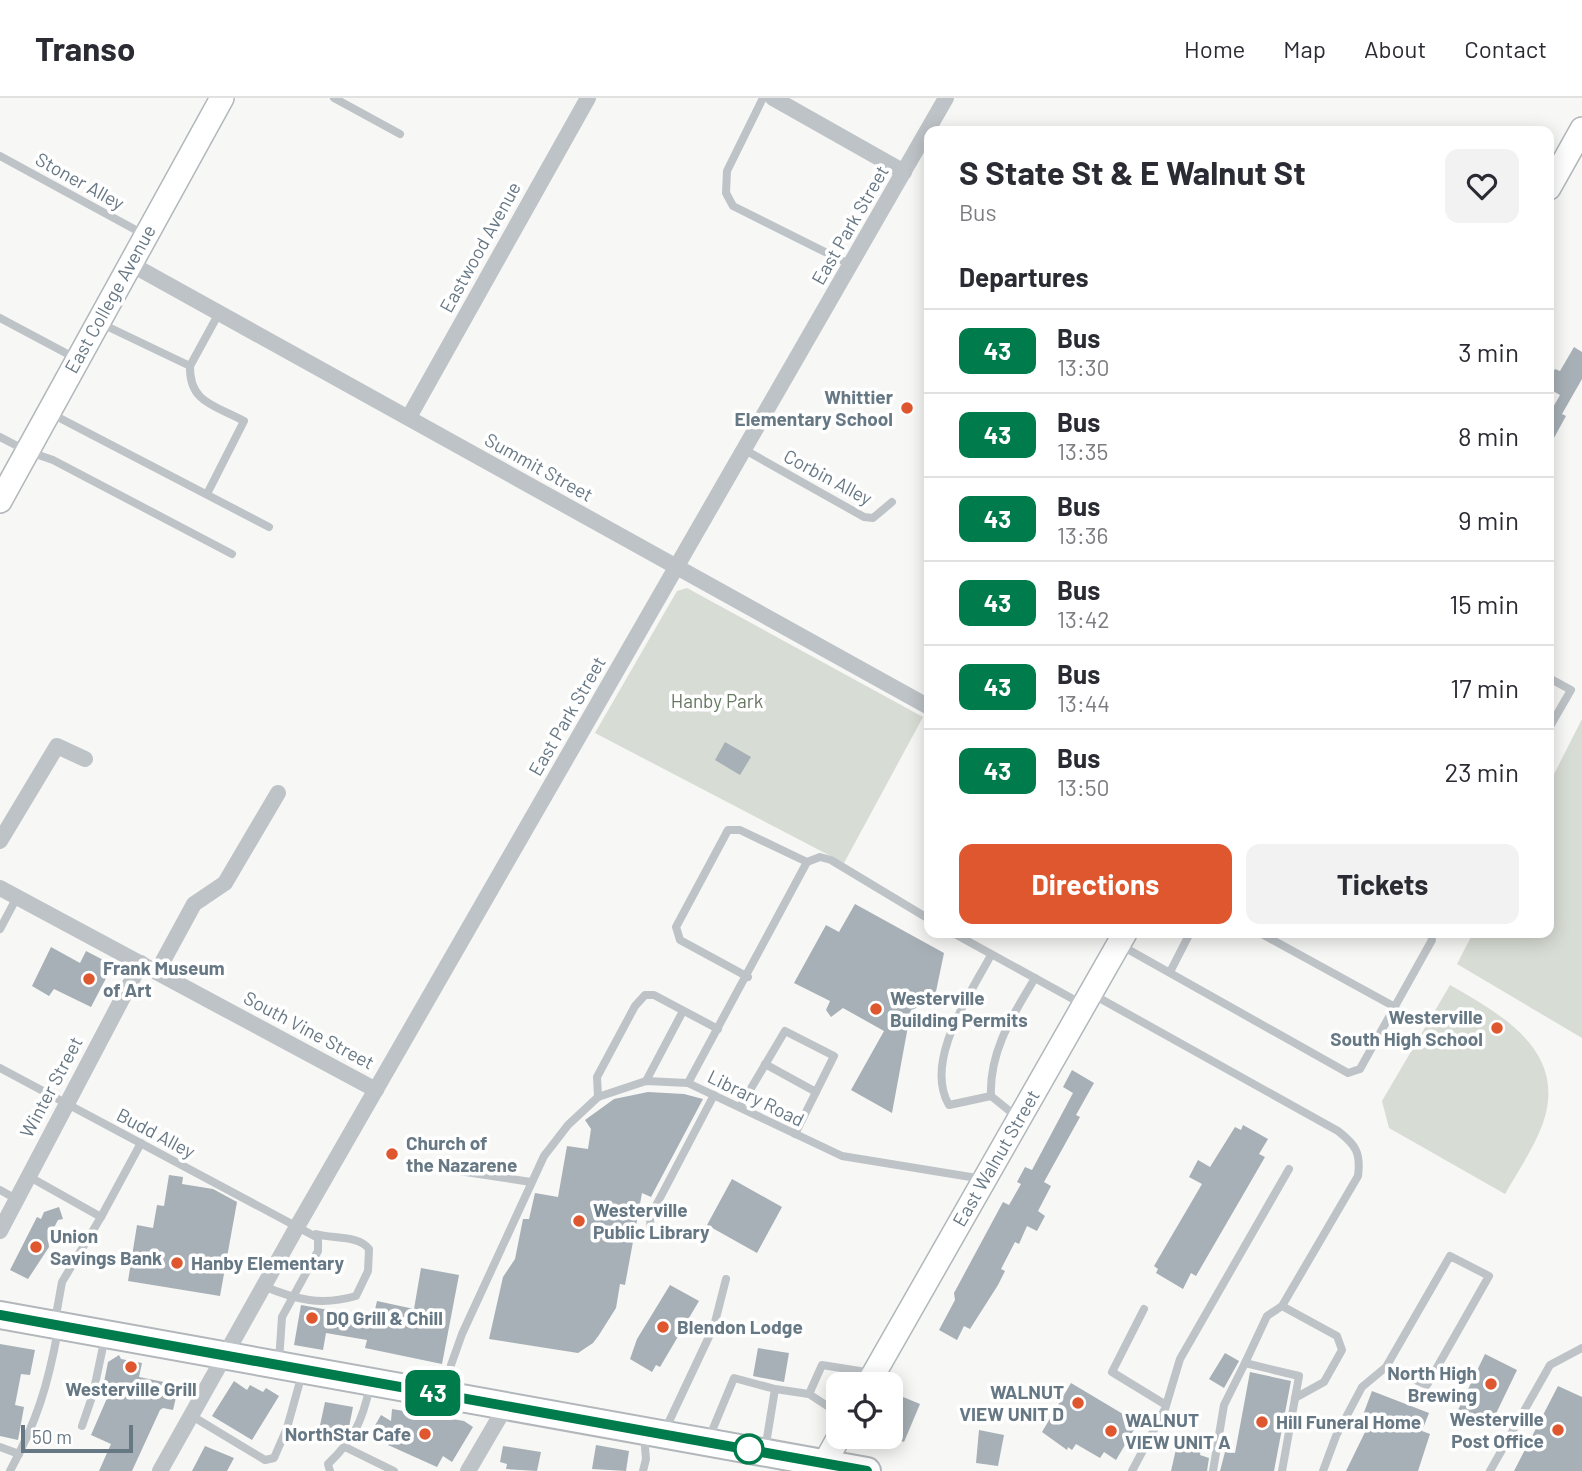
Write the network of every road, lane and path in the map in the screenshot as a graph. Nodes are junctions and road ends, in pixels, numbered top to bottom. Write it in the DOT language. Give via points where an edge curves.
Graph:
graph roads {
  1 [pos="222,98"];
  2 [pos="334,98"];
  3 [pos="588,98"];
  4 [pos="763,98"];
  5 [pos="773,98"];
  6 [pos="946,98"];
  7 [pos="930,126"];
  8 [pos="1582,129"];
  9 [pos="400,134"];
  10 [pos="924,137"];
  11 [pos="1,159"];
  12 [pos="904,172"];
  13 [pos="1554,179"];
  14 [pos="145,235"];
  15 [pos="129,263"];
  16 [pos="850,265"];
  17 [pos="219,313"];
  18 [pos="0,318"];
  19 [pos="97,322"];
  20 [pos="77,359"];
  21 [pos="190,366"];
  22 [pos="48,412"];
  23 [pos="409,417"];
  24 [pos="0,437"];
  25 [pos="745,450"];
  26 [pos="27,451"];
  27 [pos="207,494"];
  28 [pos="0,501"];
  29 [pos="892,502"];
  30 [pos="269,527"];
  31 [pos="232,554"];
  32 [pos="677,568"];
  33 [pos="1554,681"];
  34 [pos="924,704"];
  35 [pos="1554,719"];
  36 [pos="85,759"];
  37 [pos="278,793"];
  38 [pos="0,841"];
  39 [pos="807,862"];
  40 [pos="0,888"];
  41 [pos="17,897"];
  42 [pos="924,916"];
  43 [pos="0,929"];
  44 [pos="962,938"];
  45 [pos="1122,938"];
  46 [pos="1187,938"];
  47 [pos="1269,938"];
  48 [pos="1432,938"];
  49 [pos="991,955"];
  50 [pos="141,963"];
  51 [pos="157,972"];
  52 [pos="1170,972"];
  53 [pos="748,977"];
  54 [pos="1035,978"];
  55 [pos="1087,999"];
  56 [pos="1395,1007"];
  57 [pos="683,1011"];
  58 [pos="718,1029"];
  59 [pos="765,1064"];
  60 [pos="0,1068"];
  61 [pos="646,1081"];
  62 [pos="688,1083"];
  63 [pos="376,1090"];
  64 [pos="816,1092"];
  65 [pos="715,1095"];
  66 [pos="991,1096"];
  67 [pos="598,1097"];
  68 [pos="67,1103"];
  69 [pos="740,1107"];
  70 [pos="1019,1118"];
  71 [pos="795,1134"];
  72 [pos="141,1143"];
  73 [pos="439,1168"];
  74 [pos="1289,1169"];
  75 [pos="28,1176"];
  76 [pos="985,1179"];
  77 [pos="531,1182"];
  78 [pos="0,1190"];
  79 [pos="16,1199"];
  80 [pos="101,1217"];
  81 [pos="305,1228"];
  82 [pos="0,1231"];
  83 [pos="651,1237"];
  84 [pos="726,1279"];
  85 [pos="264,1286"];
  86 [pos="290,1297"];
  87 [pos="1282,1306"];
  88 [pos="1144,1309"];
  89 [pos="0,1315"];
  90 [pos="57,1326"];
  91 [pos="105,1335"];
  92 [pos="1582,1348"];
  93 [pos="226,1356"];
  94 [pos="1245,1363"];
  95 [pos="1386,1367"];
  96 [pos="291,1368"];
  97 [pos="846,1372"];
  98 [pos="875,1372"];
  99 [pos="371,1382"];
  100 [pos="775,1388"];
  101 [pos="809,1394"];
  102 [pos="448,1396"];
  103 [pos="1295,1398"];
  104 [pos="826,1405"];
  105 [pos="1167,1405"];
  106 [pos="506,1406"];
  107 [pos="192,1416"];
  108 [pos="82,1426"];
  109 [pos="654,1431"];
  110 [pos="708,1441"];
  111 [pos="0,1447"];
  112 [pos="345,1447"];
  113 [pos="832,1449"];
  114 [pos="765,1452"];
  115 [pos="19,1454"];
  116 [pos="822,1468"];
  117 [pos="327,1469"];
  118 [pos="10,1471"];
  119 [pos="160,1471"];
  120 [pos="394,1471"];
  121 [pos="468,1471"];
  122 [pos="643,1471"];
  123 [pos="867,1471"];
  124 [pos="1132,1471"];
  125 [pos="1213,1471"];
  126 [pos="1282,1471"];
  127 [pos="1323,1471"];
  128 [pos="1490,1471"];
  1 -- 14 [label="main road, East College Avenue"];
  2 -- 9 [label="lane"];
  3 -- 23 [label="street, Eastwood Avenue"];
  4 -- 16 [label="lane" via="727,171 726,192 733,206"];
  5 -- 12 [label="street"];
  6 -- 7 [label="street, East Park Street"];
  8 -- 13 [label="main road"];
  10 -- 12 [label="street, East Park Street"];
  11 -- 14 [label="lane, Stoner Alley"];
  12 -- 16 [label="street, East Park Street"];
  14 -- 15 [label="main road, East College Avenue"];
  15 -- 17 [label="street, Summit Street"];
  15 -- 19 [label="main road, East College Avenue"];
  16 -- 25 [label="street, East Park Street"];
  17 -- 21 [label="lane"];
  17 -- 23 [label="street, Summit Street"];
  18 -- 20 [label="lane"];
  19 -- 20 [label="main road, East College Avenue"];
  19 -- 21 [label="lane"];
  20 -- 22 [label="main road, East College Avenue"];
  21 -- 27 [label="lane" via="197,396 244,421"];
  22 -- 26 [label="main road, East College Avenue"];
  22 -- 27 [label="lane"];
  23 -- 32 [label="street, Summit Street"];
  24 -- 26 [label="lane"];
  25 -- 29 [label="lane, Corbin Alley" via="873,518"];
  25 -- 32 [label="street, East Park Street"];
  26 -- 28 [label="main road, East College Avenue"];
  26 -- 31 [label="lane" via="53,460"];
  27 -- 30 [label="lane"];
  32 -- 34 [label="street, Summit Street"];
  32 -- 63 [label="street, East Park Street"];
  33 -- 35 [label="lane" via="1571,690"];
  36 -- 38 [label="street" via="57,746"];
  37 -- 51 [label="street" via="225,883 194,904"];
  39 -- 42 [label="lane" via="820,857 831,860"];
  39 -- 53 [label="lane"];
  39 -- 53 [label="lane" via="740,830 728,830 676,927 680,940"];
  40 -- 41 [label="street, South Vine Street"];
  41 -- 43 [label="lane"];
  41 -- 50 [label="street, South Vine Street"];
  44 -- 49 [label="lane"];
  45 -- 52 [label="lane"];
  45 -- 55 [label="main road, East Walnut Street"];
  46 -- 52 [label="lane"];
  47 -- 56 [label="lane"];
  48 -- 56 [label="lane"];
  49 -- 54 [label="lane"];
  49 -- 66 [label="lane" via="948,1036 943,1064 949,1105"];
  50 -- 51 [label="street, South Vine Street"];
  50 -- 68 [label="street, Winter Street"];
  51 -- 63 [label="street, South Vine Street"];
  52 -- 56 [label="lane" via="1348,1073 1360,1069"];
  53 -- 58 [label="lane"];
  54 -- 55 [label="lane"];
  54 -- 66 [label="lane" via="996,1049"];
  55 -- 70 [label="main road, East Walnut Street"];
  55 -- 87 [label="lane" via="1353,1142 1361,1156 1358,1176"];
  57 -- 58 [label="lane"];
  57 -- 61 [label="lane"];
  57 -- 67 [label="lane" via="645,995 597,1077"];
  58 -- 62 [label="lane"];
  59 -- 64 [label="lane"];
  59 -- 64 [label="lane" via="785,1031 834,1056"];
  59 -- 69 [label="lane"];
  60 -- 68 [label="lane, Budd Alley"];
  61 -- 62 [label="lane, Library Road"];
  61 -- 67 [label="lane, Library Road"];
  62 -- 65 [label="lane, Library Road"];
  63 -- 81 [label="street, East Park Street"];
  64 -- 71 [label="lane"];
  65 -- 69 [label="lane, Library Road"];
  65 -- 83 [label="lane" via="650,1217"];
  66 -- 70 [label="lane"];
  67 -- 77 [label="lane, Library Road" via="568,1125"];
  68 -- 72 [label="lane, Budd Alley"];
  68 -- 75 [label="street, Winter Street"];
  69 -- 71 [label="lane, Library Road"];
  70 -- 76 [label="main road, East Walnut Street"];
  71 -- 76 [label="lane, Library Road" via="842,1156"];
  72 -- 80 [label="lane"];
  72 -- 81 [label="lane, Budd Alley"];
  73 -- 77 [label="lane"];
  74 -- 105 [label="lane" via="1180,1359"];
  75 -- 79 [label="street, Winter Street"];
  75 -- 80 [label="lane"];
  76 -- 98 [label="main road, East Walnut Street"];
  77 -- 102 [label="lane, Library Road" via="462,1334 451,1365"];
  78 -- 79 [label="lane"];
  79 -- 82 [label="street, Winter Street"];
  80 -- 90 [label="lane" via="62,1282"];
  81 -- 85 [label="street, East Park Street"];
  81 -- 86 [label="lane" via="318,1238 318,1251"];
  81 -- 86 [label="lane, Budd Alley" via="365,1244 369,1260 356,1296 329,1302"];
  84 -- 109 [label="lane" via="713,1326"];
  85 -- 86 [label="lane"];
  85 -- 93 [label="street, East Park Street"];
  86 -- 96 [label="lane" via="282,1317"];
  87 -- 94 [label="lane" via="1267,1316"];
  87 -- 103 [label="lane" via="1337,1336 1342,1350 1324,1382"];
  88 -- 105 [label="lane" via="1112,1372"];
  89 -- 90 [label="main road"];
  90 -- 91 [label="main road"];
  90 -- 115 [label="lane" via="49,1381"];
  91 -- 93 [label="main road"];
  91 -- 108 [label="lane"];
  92 -- 128 [label="lane" via="1550,1365"];
  93 -- 96 [label="main road"];
  93 -- 107 [label="street, East Park Street"];
  94 -- 103 [label="lane" via="1299,1376"];
  94 -- 125 [label="lane" via="1224,1405"];
  95 -- 95 [label="lane" via="1427,1385 1489,1276 1450,1256"];
  95 -- 127 [label="lane" via="1362,1387"];
  96 -- 99 [label="main road"];
  96 -- 107 [label="lane" via="287,1428 274,1458 265,1460"];
  97 -- 101 [label="lane" via="822,1365"];
  99 -- 102 [label="main road"];
  99 -- 112 [label="lane" via="363,1420"];
  100 -- 101 [label="lane"];
  100 -- 110 [label="lane" via="734,1378"];
  100 -- 114 [label="lane"];
  101 -- 104 [label="lane"];
  102 -- 106 [label="main road"];
  103 -- 126 [label="lane"];
  105 -- 124 [label="lane"];
  106 -- 109 [label="main road"];
  106 -- 121 [label="street"];
  107 -- 119 [label="street, East Park Street"];
  109 -- 110 [label="main road"];
  109 -- 122 [label="lane"];
  110 -- 114 [label="main road"];
  111 -- 115 [label="lane"];
  112 -- 117 [label="lane"];
  112 -- 120 [label="lane"];
  113 -- 116 [label="main road"];
  114 -- 116 [label="main road"];
  115 -- 118 [label="lane"];
  116 -- 123 [label="main road"];
}
